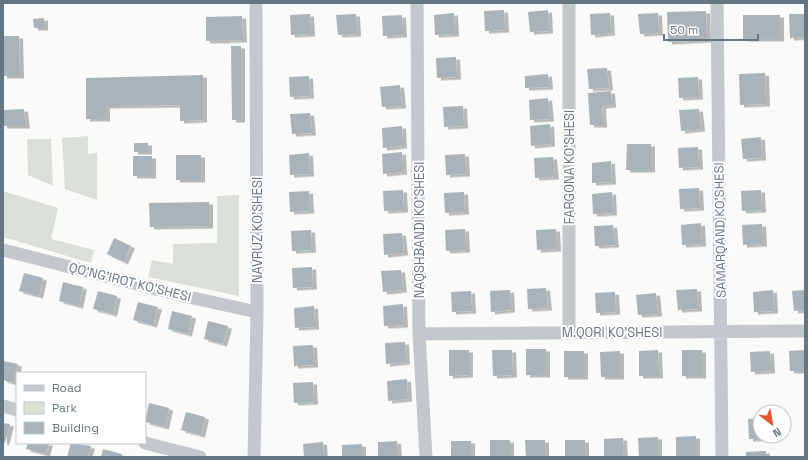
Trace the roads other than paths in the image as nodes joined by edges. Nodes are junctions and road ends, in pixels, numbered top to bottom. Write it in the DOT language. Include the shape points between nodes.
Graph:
graph roads {
  1 [pos="256,3"];
  2 [pos="417,3"];
  3 [pos="569,3"];
  4 [pos="717,3"];
  5 [pos="3,250"];
  6 [pos="257,312"];
  7 [pos="569,331"];
  8 [pos="805,331"];
  9 [pos="721,332"];
  10 [pos="419,334"];
  11 [pos="3,406"];
  12 [pos="16,410"];
  13 [pos="146,443"];
  14 [pos="200,457"];
  15 [pos="254,457"];
  16 [pos="426,457"];
  17 [pos="722,457"];
  1 -- 6 [label="street, NAVRUZ KO'SHESI"];
  2 -- 10 [label="street, NAQSHBANDI KO'SHESI"];
  3 -- 7 [label="street, FARGONA KO'SHESI"];
  4 -- 9 [label="street, SAMARQAND KO'SHESI"];
  5 -- 6 [label="street, QO'NG'IROT KO'SHESI"];
  6 -- 15 [label="street, NAVRUZ KO'SHESI"];
  7 -- 9 [label="street, M.QORI KO'SHESI"];
  7 -- 10 [label="street, M.QORI KO'SHESI"];
  8 -- 9 [label="street, M.QORI KO'SHESI"];
  9 -- 17 [label="street, SAMARQAND KO'SHESI"];
  10 -- 16 [label="street, NAQSHBANDI KO'SHESI"];
  11 -- 12 [label="street"];
  13 -- 14 [label="street"];
}
